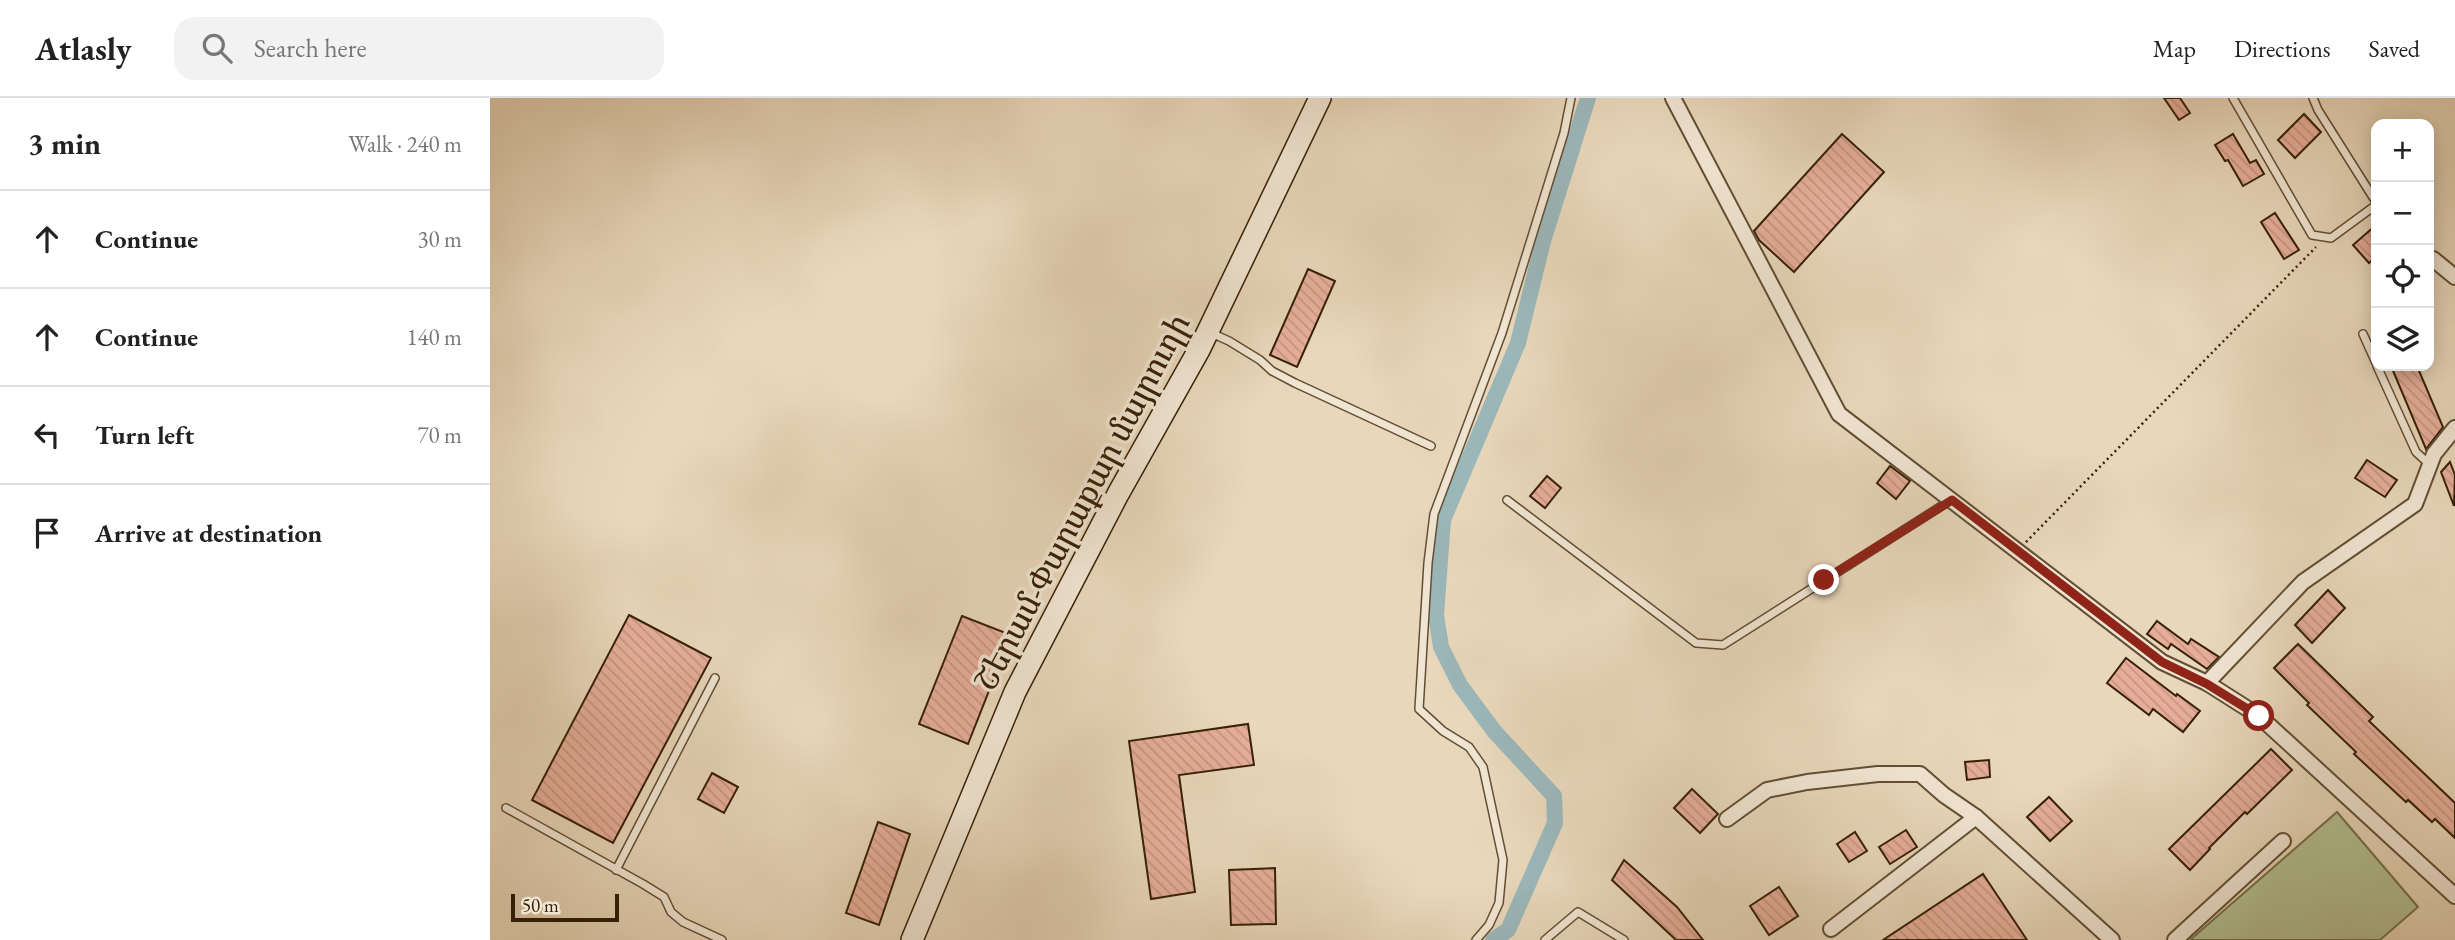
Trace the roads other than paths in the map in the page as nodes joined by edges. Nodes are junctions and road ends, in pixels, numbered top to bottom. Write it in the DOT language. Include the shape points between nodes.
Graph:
graph roads {
  1 [pos="1320,98"];
  2 [pos="1571,98"];
  3 [pos="1673,98"];
  4 [pos="2233,98"];
  5 [pos="2313,98"];
  6 [pos="2371,196"];
  7 [pos="2371,208"];
  8 [pos="2434,260"];
  9 [pos="2455,277"];
  10 [pos="1208,332"];
  11 [pos="2363,334"];
  12 [pos="2371,352"];
  13 [pos="2380,371"];
  14 [pos="2455,428"];
  15 [pos="1431,446"];
  16 [pos="2430,465"];
  17 [pos="1507,500"];
  18 [pos="1952,500"];
  19 [pos="715,678"];
  20 [pos="2207,684"];
  21 [pos="506,808"];
  22 [pos="1976,817"];
  23 [pos="1727,820"];
  24 [pos="2283,841"];
  25 [pos="615,870"];
  26 [pos="2455,896"];
  27 [pos="1831,929"];
  28 [pos="722,940"];
  29 [pos="912,940"];
  30 [pos="1476,940"];
  31 [pos="1545,940"];
  32 [pos="1624,940"];
  33 [pos="2112,940"];
  34 [pos="2175,940"];
  1 -- 10 [label="street, Շերամ-Փարաքար մայրուղի"];
  2 -- 30 [label="lane" via="1502,333 1434,514 1428,563 1419,709 1469,747 1483,767 1503,860 1499,903"];
  3 -- 18 [label="street" via="1839,414"];
  4 -- 7 [label="lane" via="2312,235 2331,238"];
  5 -- 6 [label="lane"];
  8 -- 9 [label="street"];
  10 -- 15 [label="lane" via="1295,383"];
  10 -- 29 [label="street, Շերամ-Փարաքար մայրուղի" via="1015,692"];
  11 -- 12 [label="lane"];
  13 -- 16 [label="lane" via="2416,452"];
  14 -- 16 [label="street"];
  16 -- 20 [label="street" via="2414,504 2303,582"];
  17 -- 18 [label="lane" via="1696,643 1723,645"];
  18 -- 20 [label="street" via="2162,662"];
  19 -- 25 [label="lane"];
  20 -- 26 [label="street" via="2259,716"];
  21 -- 25 [label="lane"];
  22 -- 23 [label="street" via="1920,774 1878,774 1767,790"];
  22 -- 27 [label="street"];
  22 -- 33 [label="street"];
  24 -- 34 [label="street"];
  25 -- 28 [label="lane" via="664,897 671,912 683,922"];
  31 -- 32 [label="lane" via="1578,912"];
}
